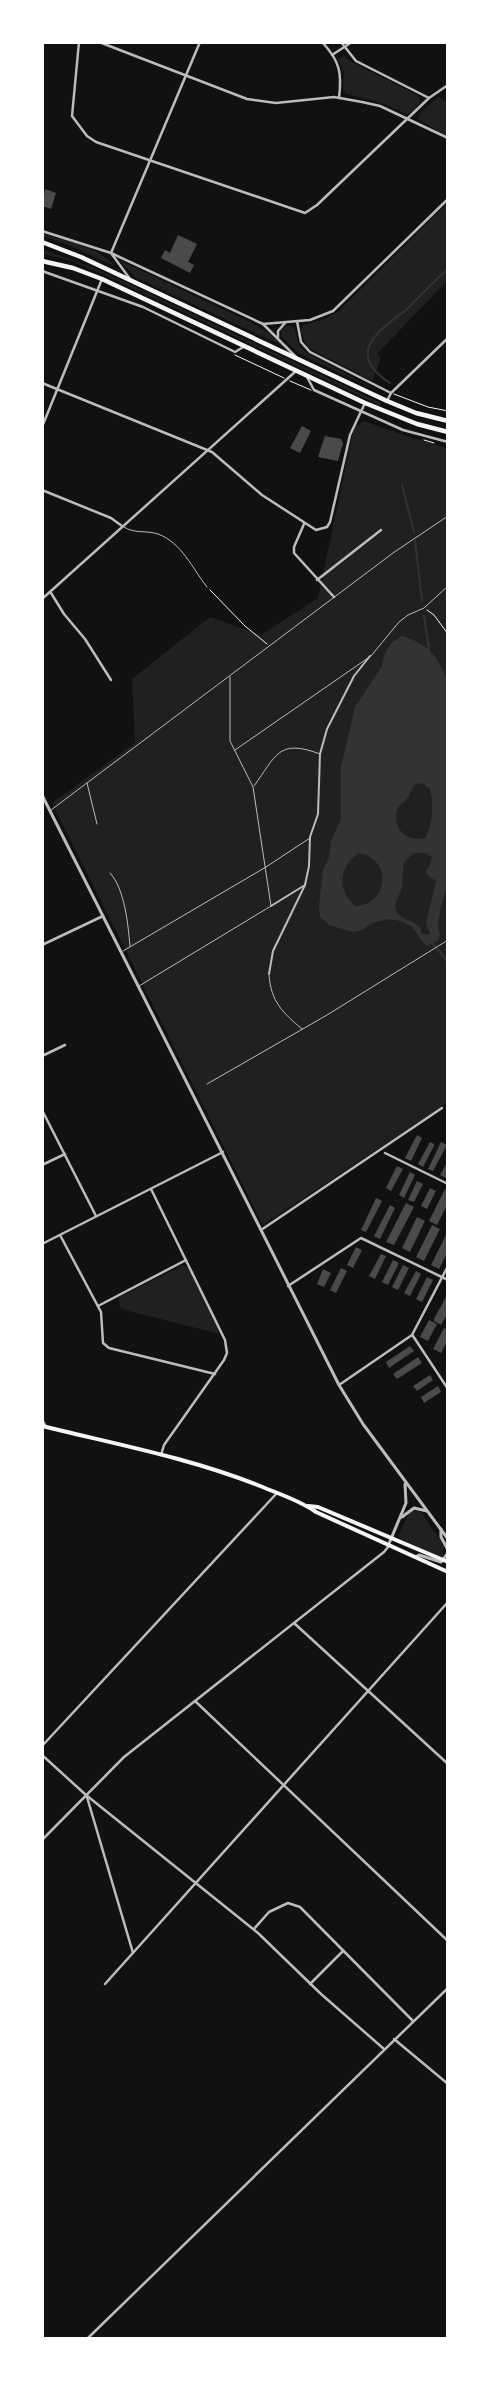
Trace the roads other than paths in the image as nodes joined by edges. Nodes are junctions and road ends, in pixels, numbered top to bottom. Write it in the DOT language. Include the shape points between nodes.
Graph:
graph roads {
  1 [pos="79,42"];
  2 [pos="99,42"];
  3 [pos="200,42"];
  4 [pos="322,42"];
  5 [pos="340,42"];
  6 [pos="352,42"];
  7 [pos="344,48"];
  8 [pos="332,55"];
  9 [pos="185,76"];
  10 [pos="448,85"];
  11 [pos="340,98"];
  12 [pos="429,98"];
  13 [pos="409,120"];
  14 [pos="448,138"];
  15 [pos="148,161"];
  16 [pos="448,199"];
  17 [pos="42,231"];
  18 [pos="42,242"];
  19 [pos="111,253"];
  20 [pos="42,261"];
  21 [pos="42,271"];
  22 [pos="102,279"];
  23 [pos="133,282"];
  24 [pos="97,290"];
  25 [pos="297,321"];
  26 [pos="289,322"];
  27 [pos="263,324"];
  28 [pos="278,336"];
  29 [pos="448,338"];
  30 [pos="245,346"];
  31 [pos="299,361"];
  32 [pos="296,371"];
  33 [pos="307,376"];
  34 [pos="42,383"];
  35 [pos="58,389"];
  36 [pos="391,393"];
  37 [pos="387,401"];
  38 [pos="366,403"];
  39 [pos="361,411"];
  40 [pos="448,421"];
  41 [pos="42,427"];
  42 [pos="448,432"];
  43 [pos="448,442"];
  44 [pos="207,450"];
  45 [pos="42,490"];
  46 [pos="448,516"];
  47 [pos="304,524"];
  48 [pos="122,526"];
  49 [pos="381,530"];
  50 [pos="317,580"];
  51 [pos="448,586"];
  52 [pos="207,587"];
  53 [pos="51,592"];
  54 [pos="334,597"];
  55 [pos="42,599"];
  56 [pos="370,656"];
  57 [pos="230,676"];
  58 [pos="111,680"];
  59 [pos="235,750"];
  60 [pos="320,754"];
  61 [pos="87,783"];
  62 [pos="253,787"];
  63 [pos="42,795"];
  64 [pos="50,810"];
  65 [pos="97,824"];
  66 [pos="310,838"];
  67 [pos="266,867"];
  68 [pos="110,874"];
  69 [pos="305,885"];
  70 [pos="272,906"];
  71 [pos="102,916"];
  72 [pos="448,940"];
  73 [pos="42,945"];
  74 [pos="130,947"];
  75 [pos="120,952"];
  76 [pos="269,974"];
  77 [pos="138,987"];
  78 [pos="303,1030"];
  79 [pos="65,1045"];
  80 [pos="42,1056"];
  81 [pos="207,1084"];
  82 [pos="442,1108"];
  83 [pos="42,1110"];
  84 [pos="222,1152"];
  85 [pos="384,1152"];
  86 [pos="64,1154"];
  87 [pos="42,1165"];
  88 [pos="448,1184"];
  89 [pos="151,1189"];
  90 [pos="96,1216"];
  91 [pos="262,1230"];
  92 [pos="60,1235"];
  93 [pos="42,1244"];
  94 [pos="186,1260"];
  95 [pos="448,1266"];
  96 [pos="442,1277"];
  97 [pos="448,1280"];
  98 [pos="288,1286"];
  99 [pos="98,1306"];
  100 [pos="412,1335"];
  101 [pos="215,1374"];
  102 [pos="339,1385"];
  103 [pos="448,1389"];
  104 [pos="42,1418"];
  105 [pos="44,1426"];
  106 [pos="161,1455"];
  107 [pos="404,1480"];
  108 [pos="277,1493"];
  109 [pos="306,1505"];
  110 [pos="427,1512"];
  111 [pos="401,1517"];
  112 [pos="441,1529"];
  113 [pos="392,1538"];
  114 [pos="448,1539"];
  115 [pos="388,1546"];
  116 [pos="448,1551"];
  117 [pos="414,1557"];
  118 [pos="446,1562"];
  119 [pos="448,1572"];
  120 [pos="448,1602"];
  121 [pos="294,1623"];
  122 [pos="367,1692"];
  123 [pos="195,1701"];
  124 [pos="42,1746"];
  125 [pos="42,1755"];
  126 [pos="448,1764"];
  127 [pos="283,1785"];
  128 [pos="86,1795"];
  129 [pos="42,1840"];
  130 [pos="197,1883"];
  131 [pos="254,1929"];
  132 [pos="448,1941"];
  133 [pos="344,1951"];
  134 [pos="133,1953"];
  135 [pos="105,1984"];
  136 [pos="310,1984"];
  137 [pos="448,1988"];
  138 [pos="413,2021"];
  139 [pos="394,2039"];
  140 [pos="384,2049"];
  141 [pos="448,2084"];
  142 [pos="88,2338"];
  1 -- 15 [label="street" via="72,106 75,120 96,142"];
  2 -- 9 [label="street"];
  3 -- 9 [label="street"];
  4 -- 8 [label="street"];
  5 -- 7 [label="street"];
  6 -- 7 [label="street"];
  7 -- 8 [label="street"];
  7 -- 12 [label="street" via="356,61"];
  8 -- 11 [label="street" via="341,73"];
  9 -- 11 [label="street" via="258,102 276,104"];
  9 -- 15 [label="street"];
  10 -- 12 [label="street"];
  11 -- 13 [label="street" via="380,106"];
  12 -- 13 [label="street"];
  13 -- 14 [label="street"];
  13 -- 15 [label="street" via="305,213"];
  15 -- 19 [label="street"];
  16 -- 25 [label="street" via="341,305 318,318"];
  17 -- 19 [label="street"];
  18 -- 23 [label="main road"];
  19 -- 23 [label="street"];
  19 -- 27 [label="street"];
  20 -- 22 [label="main road"];
  21 -- 24 [label="street"];
  22 -- 24 [label="street"];
  22 -- 30 [label="main road"];
  23 -- 31 [label="main road"];
  24 -- 30 [label="street" via="143,307 236,352"];
  24 -- 35 [label="street"];
  25 -- 26 [label="street"];
  25 -- 36 [label="street" via="300,342 310,352"];
  26 -- 27 [label="street"];
  26 -- 28 [label="street" via="281,326"];
  27 -- 28 [label="street"];
  28 -- 31 [label="street"];
  29 -- 36 [label="street"];
  30 -- 32 [label="main road"];
  31 -- 37 [label="main road"];
  32 -- 33 [label="main road"];
  32 -- 44 [label="street"];
  33 -- 38 [label="main road"];
  33 -- 39 [label="street" via="314,390"];
  34 -- 35 [label="street"];
  35 -- 41 [label="street"];
  35 -- 44 [label="street"];
  36 -- 37 [label="street"];
  37 -- 40 [label="main road"];
  38 -- 39 [label="street"];
  38 -- 42 [label="main road" via="410,422"];
  39 -- 43 [label="street" via="403,430"];
  39 -- 47 [label="street" via="350,435 330,522 319,530"];
  44 -- 47 [label="street"];
  44 -- 48 [label="street"];
  45 -- 48 [label="street" via="111,518"];
  46 -- 54 [label="lane"];
  47 -- 50 [label="street" via="294,547 296,556"];
  48 -- 52 [label="lane" via="130,531 158,534 178,546"];
  48 -- 53 [label="street"];
  49 -- 50 [label="street"];
  50 -- 54 [label="street"];
  51 -- 56 [label="lane" via="424,608 399,622"];
  53 -- 55 [label="street"];
  53 -- 58 [label="street"];
  54 -- 57 [label="lane"];
  56 -- 59 [label="lane"];
  56 -- 60 [label="street" via="341,700 327,729"];
  57 -- 59 [label="lane" via="230,741"];
  57 -- 61 [label="lane"];
  59 -- 62 [label="lane"];
  60 -- 62 [label="lane" via="288,747 277,755"];
  60 -- 66 [label="street" via="318,814"];
  61 -- 64 [label="lane"];
  61 -- 65 [label="lane"];
  62 -- 67 [label="lane"];
  63 -- 64 [label="street"];
  64 -- 71 [label="street"];
  66 -- 67 [label="lane"];
  66 -- 69 [label="street"];
  67 -- 70 [label="lane"];
  67 -- 74 [label="lane"];
  68 -- 74 [label="lane" via="118,882"];
  69 -- 70 [label="street"];
  69 -- 76 [label="street" via="273,951"];
  70 -- 77 [label="lane"];
  71 -- 73 [label="street"];
  71 -- 75 [label="street"];
  72 -- 78 [label="lane"];
  74 -- 75 [label="lane"];
  75 -- 77 [label="street"];
  76 -- 78 [label="lane" via="270,987 280,1010"];
  77 -- 84 [label="street"];
  78 -- 81 [label="lane"];
  79 -- 80 [label="street"];
  82 -- 91 [label="street"];
  83 -- 86 [label="street"];
  84 -- 89 [label="street"];
  84 -- 91 [label="street"];
  85 -- 88 [label="street"];
  86 -- 87 [label="street"];
  86 -- 90 [label="street"];
  89 -- 90 [label="street"];
  89 -- 94 [label="street"];
  90 -- 92 [label="street"];
  91 -- 98 [label="street"];
  92 -- 93 [label="street"];
  92 -- 99 [label="street"];
  94 -- 99 [label="street"];
  94 -- 101 [label="street" via="225,1340 227,1353"];
  95 -- 96 [label="street"];
  96 -- 97 [label="street"];
  96 -- 98 [label="street" via="359,1239"];
  96 -- 100 [label="street"];
  98 -- 102 [label="street"];
  99 -- 101 [label="street" via="102,1340 107,1346"];
  100 -- 102 [label="street"];
  100 -- 103 [label="street"];
  101 -- 106 [label="street" via="164,1445"];
  102 -- 107 [label="street"];
  104 -- 105 [label="street"];
  105 -- 106 [label="main road"];
  106 -- 108 [label="main road"];
  107 -- 110 [label="street"];
  107 -- 111 [label="street" via="407,1498"];
  108 -- 109 [label="main road"];
  108 -- 124 [label="street"];
  109 -- 113 [label="main road"];
  109 -- 115 [label="main road"];
  110 -- 111 [label="street" via="414,1508"];
  110 -- 112 [label="street"];
  111 -- 113 [label="street"];
  112 -- 114 [label="street"];
  112 -- 116 [label="street"];
  113 -- 115 [label="street"];
  113 -- 118 [label="main road"];
  115 -- 117 [label="main road"];
  115 -- 121 [label="street"];
  116 -- 118 [label="street"];
  117 -- 118 [label="street" via="419,1555 439,1563"];
  117 -- 119 [label="main road"];
  120 -- 122 [label="street"];
  121 -- 122 [label="street"];
  121 -- 123 [label="street"];
  122 -- 126 [label="street"];
  122 -- 127 [label="street"];
  123 -- 127 [label="street"];
  123 -- 128 [label="street" via="124,1757"];
  125 -- 128 [label="street"];
  127 -- 130 [label="street"];
  127 -- 132 [label="street"];
  128 -- 129 [label="street"];
  128 -- 130 [label="street"];
  128 -- 134 [label="street"];
  130 -- 131 [label="street"];
  130 -- 134 [label="street"];
  131 -- 133 [label="street" via="269,1912 288,1903 300,1908"];
  131 -- 136 [label="street"];
  133 -- 136 [label="street"];
  133 -- 138 [label="street"];
  134 -- 135 [label="street"];
  136 -- 140 [label="street"];
  137 -- 138 [label="street"];
  138 -- 139 [label="street"];
  139 -- 140 [label="street"];
  139 -- 141 [label="street"];
  140 -- 142 [label="street"];
}
